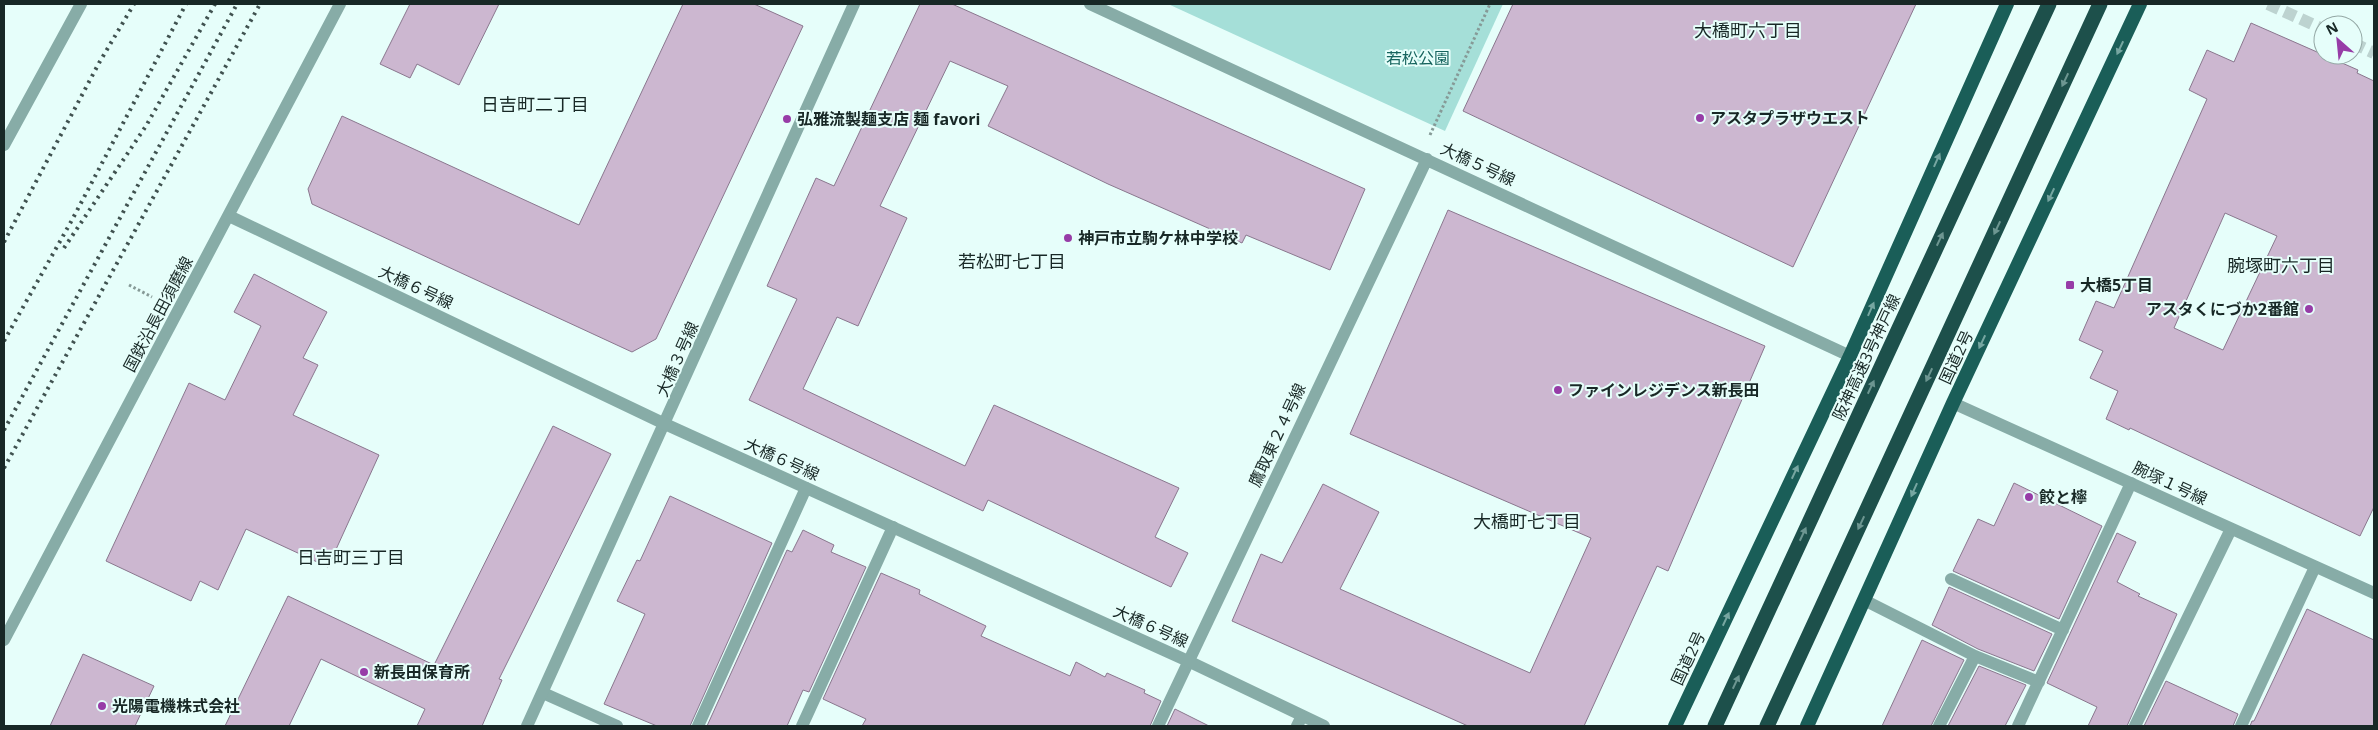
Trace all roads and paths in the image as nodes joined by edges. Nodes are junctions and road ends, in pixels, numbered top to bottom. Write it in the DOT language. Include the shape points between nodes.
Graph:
graph roads {
  1 [pos="81,4"];
  2 [pos="340,4"];
  3 [pos="854,4"];
  4 [pos="1090,4"];
  5 [pos="1490,4"];
  6 [pos="2007,4"];
  7 [pos="2049,4"];
  8 [pos="2100,4"];
  9 [pos="2140,4"];
  10 [pos="1430,136"];
  11 [pos="4,145"];
  12 [pos="1427,159"];
  13 [pos="229,216"];
  14 [pos="129,285"];
  15 [pos="152,297"];
  16 [pos="1850,356"];
  17 [pos="1953,403"];
  18 [pos="665,424"];
  19 [pos="2131,483"];
  20 [pos="806,488"];
  21 [pos="893,527"];
  22 [pos="2231,529"];
  23 [pos="2315,566"];
  24 [pos="1951,579"];
  25 [pos="2374,593"];
  26 [pos="1864,600"];
  27 [pos="2063,630"];
  28 [pos="4,640"];
  29 [pos="1975,656"];
  30 [pos="1188,661"];
  31 [pos="2039,682"];
  32 [pos="543,692"];
  33 [pos="1299,721"];
  34 [pos="527,726"];
  35 [pos="617,726"];
  36 [pos="698,726"];
  37 [pos="802,726"];
  38 [pos="1158,726"];
  39 [pos="1324,726"];
  40 [pos="1675,726"];
  41 [pos="1716,726"];
  42 [pos="1767,726"];
  43 [pos="1807,726"];
  44 [pos="1939,726"];
  45 [pos="2018,726"];
  46 [pos="2135,726"];
  47 [pos="2241,726"];
  1 -- 11 [label="street"];
  2 -- 13 [label="street, 国鉄沿長田須磨線"];
  3 -- 18 [label="street, 大橋３号線"];
  4 -- 12 [label="street, 大橋５号線"];
  5 -- 10 [label="path"];
  16 -- 6 [label="highway, 国道2号, one-way"];
  41 -- 7 [label="highway, 阪神高速3号神戸線, one-way"];
  8 -- 42 [label="highway, one-way"];
  9 -- 17 [label="highway, 国道2号, one-way"];
  12 -- 16 [label="street, 大橋５号線"];
  12 -- 30 [label="street, 鷹取東２４号線"];
  13 -- 18 [label="street, 大橋６号線"];
  13 -- 28 [label="street, 国鉄沿長田須磨線"];
  14 -- 15 [label="path"];
  40 -- 16 [label="highway, 国道2号, one-way"];
  17 -- 19 [label="street, 腕塚１号線"];
  17 -- 26 [label="highway, 国道2号, one-way"];
  18 -- 20 [label="street, 大橋６号線"];
  18 -- 32 [label="street, 大橋３号線"];
  19 -- 22 [label="street, 腕塚１号線"];
  19 -- 27 [label="street"];
  20 -- 21 [label="street, 大橋６号線"];
  20 -- 36 [label="street"];
  21 -- 30 [label="street, 大橋６号線"];
  21 -- 37 [label="street"];
  22 -- 23 [label="street, 腕塚１号線"];
  22 -- 46 [label="street"];
  23 -- 25 [label="street, 腕塚１号線"];
  23 -- 47 [label="street"];
  24 -- 27 [label="street"];
  26 -- 29 [label="street"];
  26 -- 43 [label="highway, 国道2号"];
  27 -- 31 [label="street"];
  29 -- 31 [label="street"];
  29 -- 44 [label="street"];
  30 -- 33 [label="street, 大橋６号線"];
  30 -- 38 [label="street, 鷹取東２４号線"];
  31 -- 45 [label="street"];
  32 -- 34 [label="street, 大橋３号線"];
  32 -- 35 [label="street"];
  33 -- 39 [label="street, 大橋６号線"];
}
